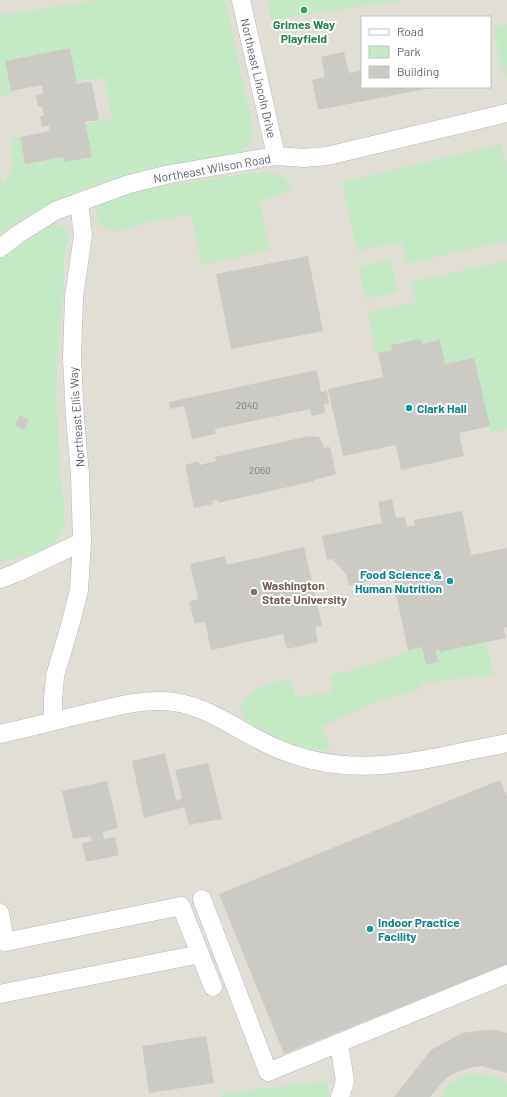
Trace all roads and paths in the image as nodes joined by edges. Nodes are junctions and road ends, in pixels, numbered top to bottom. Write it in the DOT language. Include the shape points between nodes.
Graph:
graph roads {
  1 [pos="241,0"];
  2 [pos="507,113"];
  3 [pos="276,156"];
  4 [pos="79,202"];
  5 [pos="0,248"];
  6 [pos="82,542"];
  7 [pos="0,579"];
  8 [pos="53,721"];
  9 [pos="0,734"];
  10 [pos="507,743"];
  11 [pos="202,899"];
  12 [pos="0,914"];
  13 [pos="200,954"];
  14 [pos="507,974"];
  15 [pos="213,987"];
  16 [pos="0,994"];
  17 [pos="339,1043"];
  18 [pos="340,1097"];
  1 -- 3 [label="street, Northeast Lincoln Drive"];
  2 -- 3 [label="street, Northeast Wilson Road" via="328,156"];
  3 -- 4 [label="street, Northeast Wilson Road" via="157,177"];
  4 -- 5 [label="street, Northeast Wilson Road" via="55,211"];
  4 -- 6 [label="street, Northeast Ellis Way" via="83,235 74,297 72,358"];
  6 -- 7 [label="street"];
  6 -- 8 [label="street, Northeast Ellis Way" via="79,590 55,676"];
  8 -- 9 [label="street"];
  8 -- 10 [label="street" via="133,703 178,703 214,715 258,740 300,757 322,763 358,766 383,766"];
  11 -- 17 [label="street" via="268,1072"];
  12 -- 13 [label="street" via="5,942 182,906"];
  13 -- 15 [label="street"];
  13 -- 16 [label="street"];
  14 -- 17 [label="street"];
  17 -- 18 [label="street" via="345,1081"];
}
